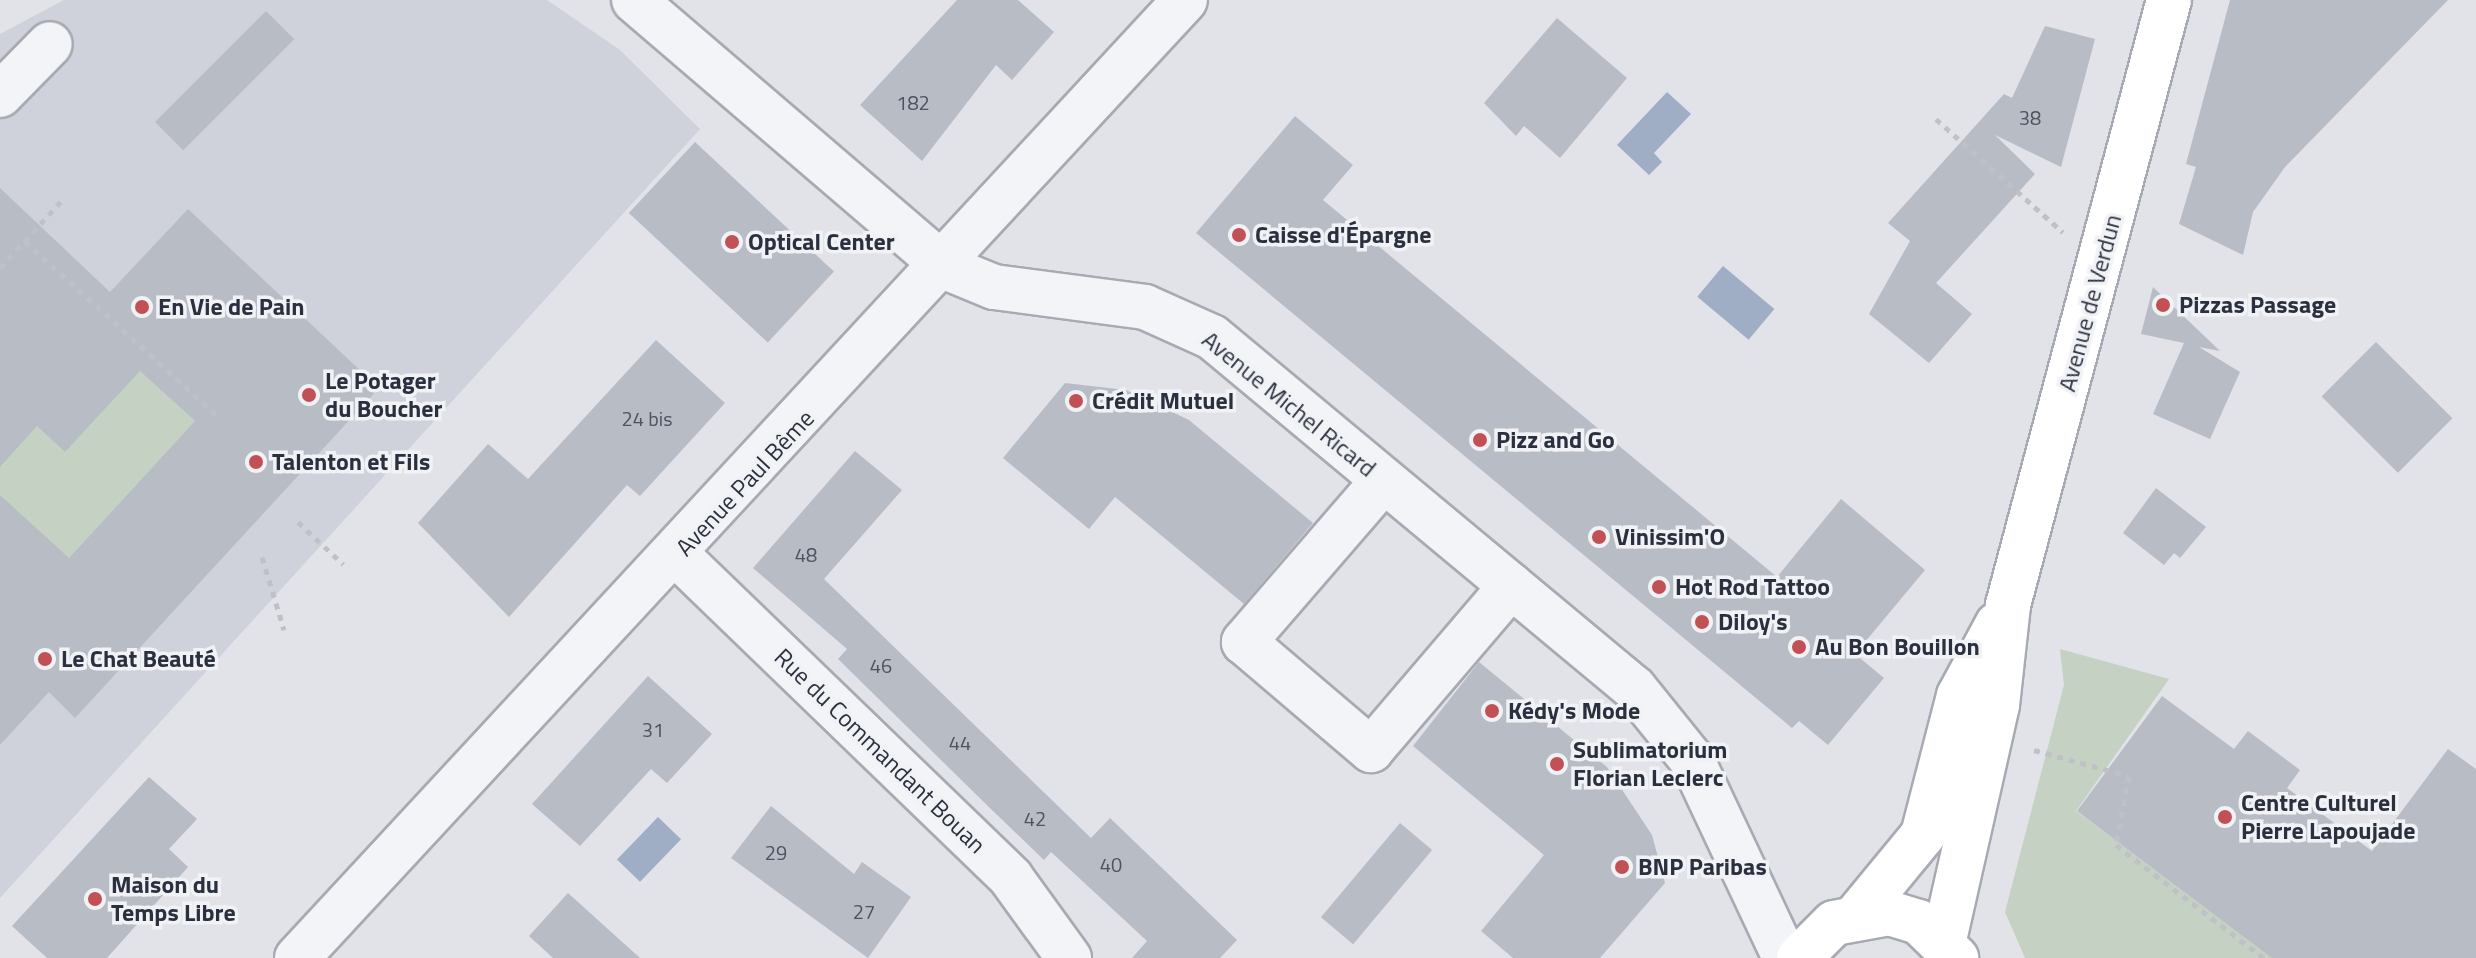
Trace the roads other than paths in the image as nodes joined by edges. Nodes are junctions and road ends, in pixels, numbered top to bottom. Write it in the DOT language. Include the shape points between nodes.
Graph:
graph roads {
  1 [pos="634,0"];
  2 [pos="1185,0"];
  3 [pos="2169,0"];
  4 [pos="50,44"];
  5 [pos="0,95"];
  6 [pos="945,267"];
  7 [pos="1383,481"];
  8 [pos="678,556"];
  9 [pos="1511,586"];
  10 [pos="2008,605"];
  11 [pos="1763,899"];
  12 [pos="1846,919"];
  13 [pos="1950,949"];
  14 [pos="297,958"];
  15 [pos="1069,958"];
  16 [pos="1785,958"];
  17 [pos="1799,958"];
  1 -- 6 [label="street, Avenue Michel Ricard"];
  2 -- 6 [label="street, Avenue Paul Bême"];
  3 -- 10 [label="main road, Avenue de Verdun"];
  4 -- 5 [label="street"];
  6 -- 7 [label="street, Avenue Michel Ricard" via="994,287 1105,299 1178,319 1212,337"];
  6 -- 8 [label="street, Avenue Paul Bême"];
  7 -- 9 [label="street, Avenue Michel Ricard"];
  7 -- 9 [label="street" via="1244,642 1371,750"];
  8 -- 14 [label="street, Avenue Paul Bême"];
  8 -- 15 [label="street, Rue du Commandant Bouan" via="1011,878"];
  9 -- 11 [label="street, Avenue Michel Ricard" via="1666,721"];
  10 -- 12 [label="main road, Avenue de Verdun" via="1959,696 1923,835"];
  10 -- 13 [label="main road, Avenue de Verdun" via="1997,705"];
  11 -- 12 [label="street"];
  11 -- 16 [label="street, Avenue Michel Ricard"];
  12 -- 13 [label="main road" via="1919,922"];
  12 -- 17 [label="main road, Avenue de Verdun"];
}
